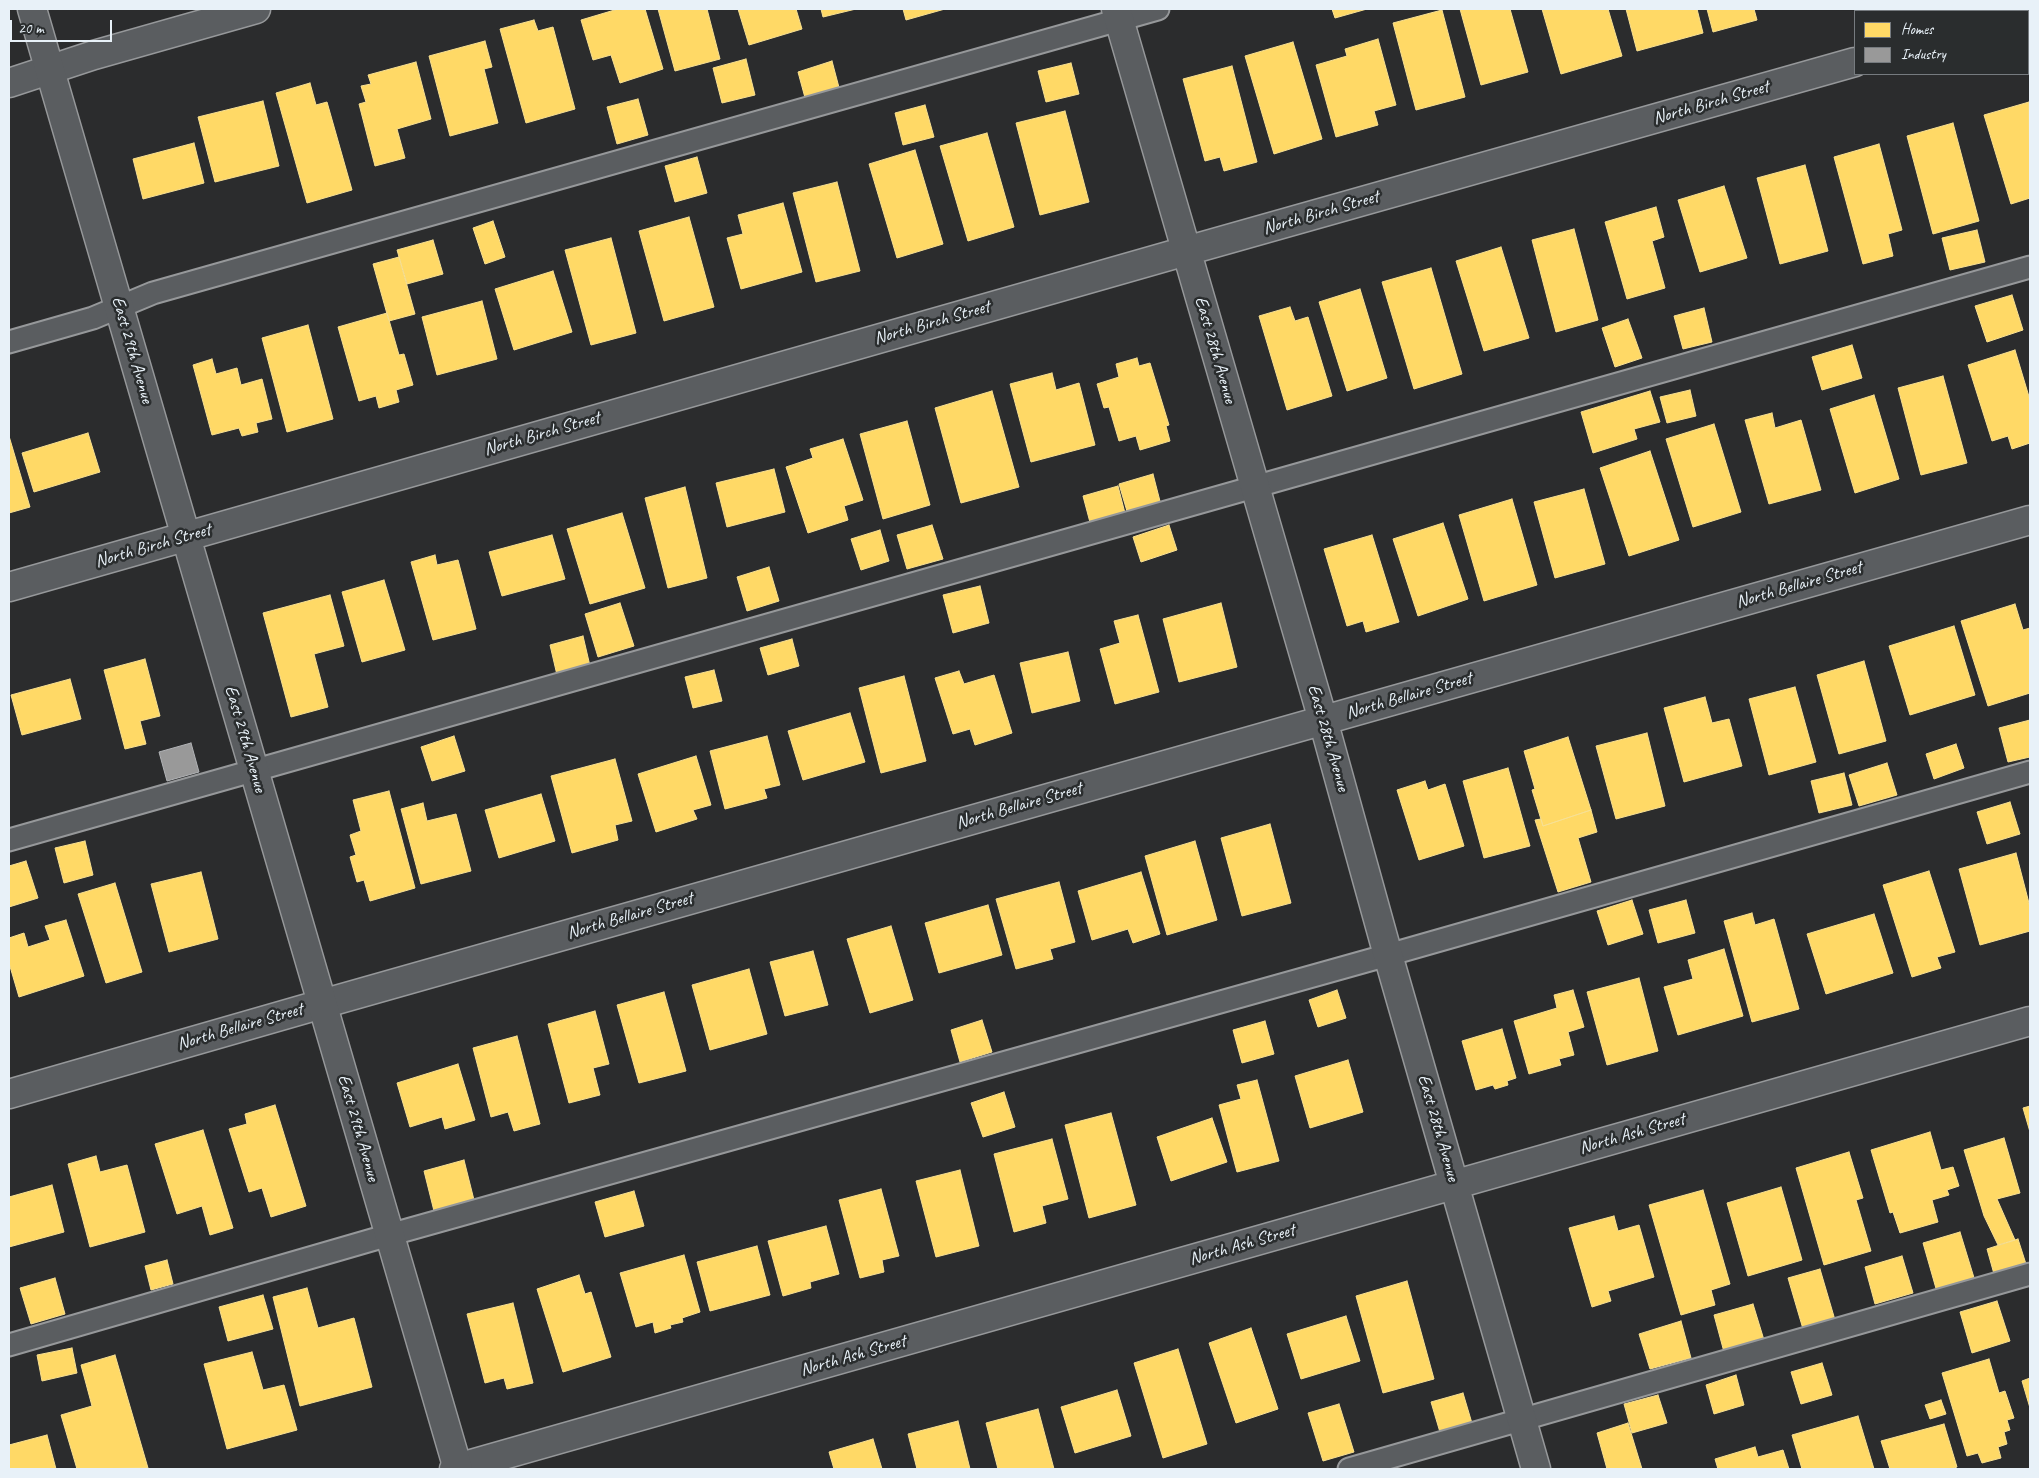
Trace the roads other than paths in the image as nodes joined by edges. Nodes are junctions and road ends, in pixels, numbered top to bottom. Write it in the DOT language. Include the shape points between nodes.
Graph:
graph roads {
  1 [pos="32,9"];
  2 [pos="256,9"];
  3 [pos="1158,9"];
  4 [pos="1117,14"];
  5 [pos="1854,62"];
  6 [pos="50,70"];
  7 [pos="9,83"];
  8 [pos="1186,251"];
  9 [pos="2030,267"];
  10 [pos="119,306"];
  11 [pos="9,342"];
  12 [pos="1255,488"];
  13 [pos="2030,520"];
  14 [pos="186,536"];
  15 [pos="9,587"];
  16 [pos="1323,720"];
  17 [pos="254,771"];
  18 [pos="2030,772"];
  19 [pos="9,840"];
  20 [pos="1388,955"];
  21 [pos="322,1004"];
  22 [pos="2030,1021"];
  23 [pos="9,1094"];
  24 [pos="1454,1184"];
  25 [pos="389,1235"];
  26 [pos="2030,1274"];
  27 [pos="9,1345"];
  28 [pos="1522,1420"];
  29 [pos="456,1469"];
  30 [pos="1349,1469"];
  31 [pos="1536,1469"];
  1 -- 6 [label="street, East 29th Avenue"];
  2 -- 6 [label="street"];
  3 -- 4 [label="lane"];
  4 -- 8 [label="street, East 28th Avenue"];
  4 -- 10 [label="lane" via="153,293"];
  5 -- 8 [label="street, North Birch Street"];
  6 -- 7 [label="street"];
  6 -- 10 [label="street, East 29th Avenue"];
  8 -- 12 [label="street, East 28th Avenue"];
  8 -- 14 [label="street, North Birch Street"];
  9 -- 12 [label="lane"];
  10 -- 11 [label="lane" via="94,318"];
  10 -- 14 [label="street, East 29th Avenue"];
  12 -- 16 [label="street, East 28th Avenue"];
  12 -- 17 [label="lane"];
  13 -- 16 [label="street, North Bellaire Street"];
  14 -- 15 [label="street, North Birch Street"];
  14 -- 17 [label="street, East 29th Avenue"];
  16 -- 20 [label="street, East 28th Avenue"];
  16 -- 21 [label="street, North Bellaire Street"];
  17 -- 19 [label="lane"];
  17 -- 21 [label="street, East 29th Avenue"];
  18 -- 20 [label="lane"];
  20 -- 24 [label="street, East 28th Avenue"];
  20 -- 25 [label="lane"];
  21 -- 23 [label="street, North Bellaire Street"];
  21 -- 25 [label="street, East 29th Avenue"];
  22 -- 24 [label="street, North Ash Street"];
  24 -- 28 [label="street, East 28th Avenue"];
  24 -- 29 [label="street, North Ash Street"];
  25 -- 27 [label="lane"];
  25 -- 29 [label="street, East 29th Avenue"];
  26 -- 28 [label="lane"];
  28 -- 30 [label="lane"];
  28 -- 31 [label="street, East 28th Avenue"];
}
